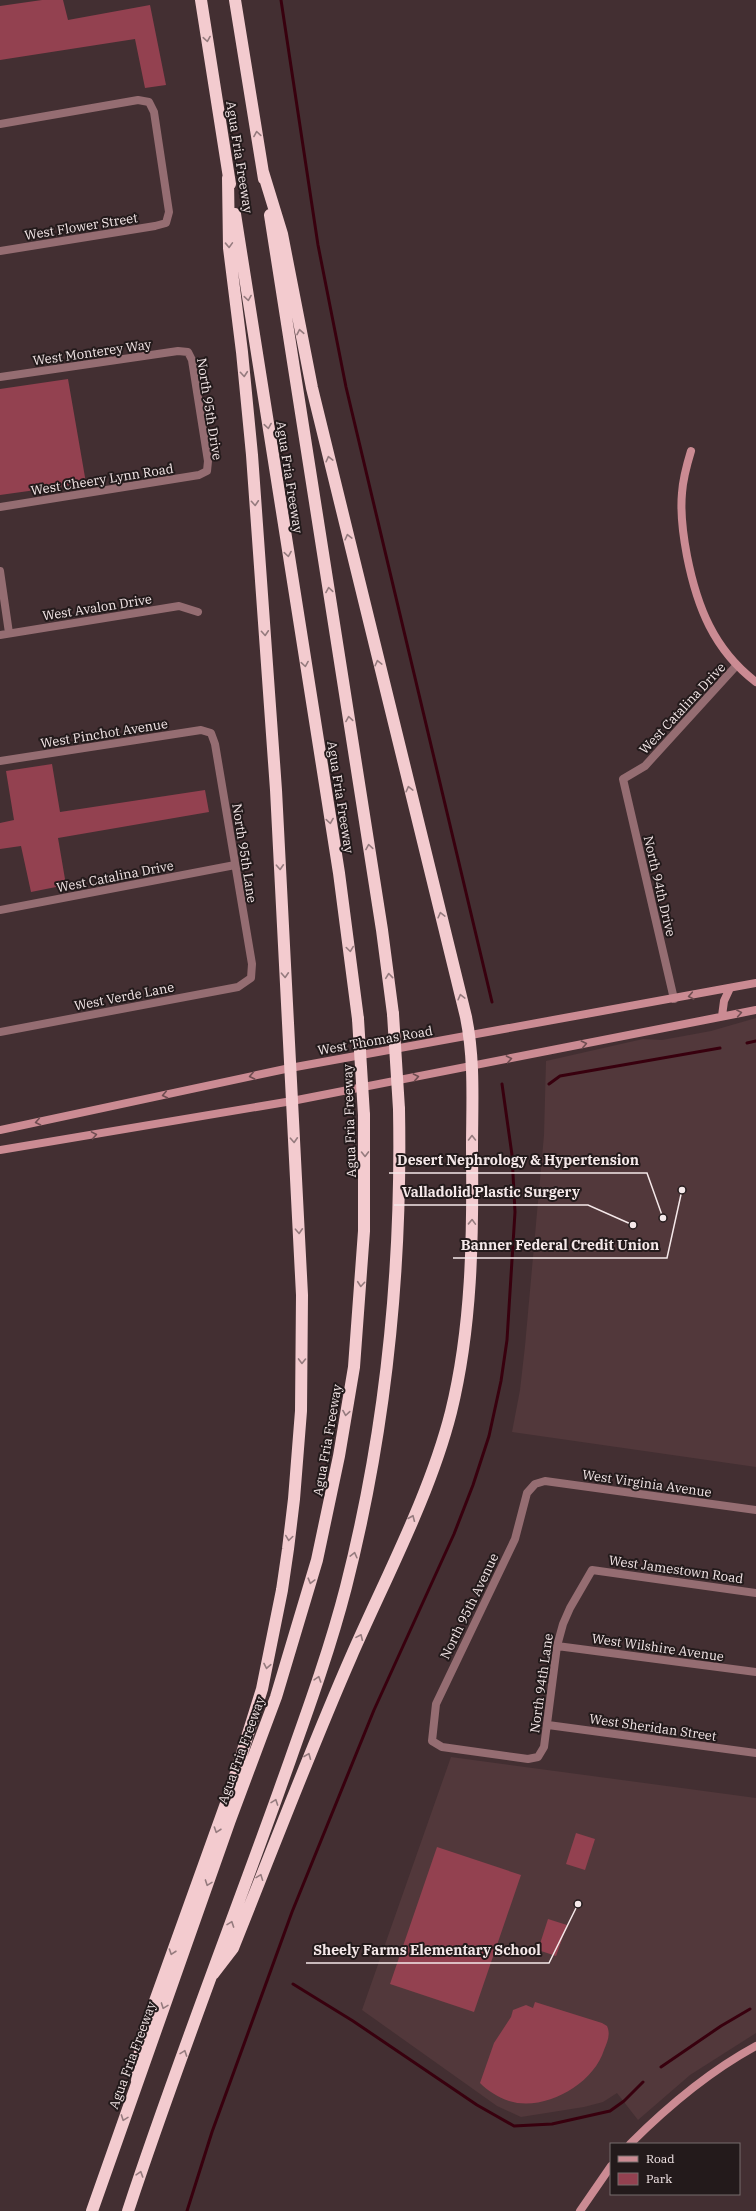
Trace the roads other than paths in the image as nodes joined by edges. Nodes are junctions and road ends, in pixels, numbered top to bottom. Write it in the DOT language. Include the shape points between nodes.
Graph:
graph roads {
  1 [pos="201,0"];
  2 [pos="235,0"];
  3 [pos="0,124"];
  4 [pos="263,172"];
  5 [pos="228,178"];
  6 [pos="0,251"];
  7 [pos="188,352"];
  8 [pos="0,377"];
  9 [pos="691,451"];
  10 [pos="206,471"];
  11 [pos="0,507"];
  12 [pos="0,572"];
  13 [pos="198,612"];
  14 [pos="10,633"];
  15 [pos="0,635"];
  16 [pos="736,666"];
  17 [pos="756,682"];
  18 [pos="211,733"];
  19 [pos="0,761"];
  20 [pos="624,778"];
  21 [pos="235,865"];
  22 [pos="0,910"];
  23 [pos="251,978"];
  24 [pos="756,983"];
  25 [pos="730,988"];
  26 [pos="674,999"];
  27 [pos="756,1010"];
  28 [pos="722,1016"];
  29 [pos="0,1032"];
  30 [pos="470,1036"];
  31 [pos="473,1066"];
  32 [pos="290,1068"];
  33 [pos="292,1101"];
  34 [pos="0,1130"];
  35 [pos="0,1150"];
  36 [pos="535,1484"];
  37 [pos="756,1510"];
  38 [pos="592,1570"];
  39 [pos="756,1593"];
  40 [pos="557,1646"];
  41 [pos="756,1672"];
  42 [pos="548,1725"];
  43 [pos="756,1753"];
  44 [pos="538,1757"];
  45 [pos="213,1974"];
  46 [pos="756,2046"];
  47 [pos="137,2081"];
  48 [pos="631,2143"];
  49 [pos="610,2167"];
  50 [pos="580,2209"];
  51 [pos="92,2211"];
  52 [pos="128,2211"];
  1 -- 5 [label="highway, Agua Fria Freeway, one-way"];
  4 -- 2 [label="highway, Agua Fria Freeway, one-way"];
  3 -- 6 [label="street, West Flower Street" via="138,100 149,102 154,112 169,212 166,223 155,226"];
  30 -- 4 [label="highway, one-way" via="312,388 282,234"];
  45 -- 4 [label="highway, Agua Fria Freeway, one-way, bridge" via="313,1695 340,1608 361,1526 380,1421 394,1308 400,1195 399,1108 393,1014 381,922"];
  5 -- 32 [label="highway, one-way" via="229,248 252,455 274,768"];
  5 -- 47 [label="highway, Agua Fria Freeway, one-way, bridge" via="339,873 358,1020 364,1115 364,1231 357,1336 343,1434 325,1527 305,1606 276,1697"];
  7 -- 8 [label="street, West Monterey Way" via="178,351"];
  7 -- 10 [label="street, North 95th Drive" via="192,360 207,453"];
  9 -- 16 [label="main road" via="683,482 681,508 690,568 704,619"];
  10 -- 11 [label="street, West Cheery Lynn Road" via="198,475"];
  12 -- 14 [label="street"];
  13 -- 14 [label="street, West Avalon Drive" via="179,606"];
  14 -- 15 [label="street, West Avalon Drive"];
  16 -- 17 [label="main road"];
  16 -- 20 [label="street, West Catalina Drive" via="645,766"];
  18 -- 19 [label="street, West Pinchot Avenue" via="201,730"];
  18 -- 21 [label="street, North 95th Lane"];
  20 -- 26 [label="street, North 94th Drive"];
  21 -- 22 [label="street, West Catalina Drive"];
  21 -- 23 [label="street, North 95th Lane" via="252,964"];
  23 -- 29 [label="street, West Verde Lane" via="238,987"];
  24 -- 25 [label="main road, West Thomas Road"];
  25 -- 26 [label="main road, West Thomas Road, one-way"];
  25 -- 28 [label="main road" via="724,1001"];
  26 -- 30 [label="main road, West Thomas Road"];
  28 -- 27 [label="main road, one-way"];
  31 -- 28 [label="main road, one-way"];
  30 -- 31 [label="highway"];
  30 -- 32 [label="main road, West Thomas Road"];
  33 -- 31 [label="main road, one-way"];
  45 -- 31 [label="highway, one-way" via="233,1948 312,1748 428,1480 451,1412 463,1349 470,1262"];
  32 -- 33 [label="highway"];
  32 -- 34 [label="main road, West Thomas Road, one-way"];
  35 -- 33 [label="main road, one-way"];
  33 -- 47 [label="highway, one-way" via="303,1356 296,1484 282,1590 251,1729 141,2040"];
  36 -- 37 [label="street, West Virginia Avenue" via="545,1481"];
  36 -- 44 [label="street, North 95th Avenue" via="527,1493 515,1539 436,1704 432,1741 442,1747 528,1759"];
  38 -- 39 [label="street, West Jamestown Road"];
  38 -- 40 [label="street, North 94th Lane" via="568,1614"];
  40 -- 41 [label="street, West Wilshire Avenue"];
  40 -- 42 [label="street, North 94th Lane"];
  42 -- 43 [label="street, West Sheridan Street"];
  42 -- 44 [label="street, North 94th Lane" via="544,1747"];
  52 -- 45 [label="highway, Agua Fria Freeway, one-way"];
  46 -- 48 [label="main road" via="709,2074 663,2112"];
  47 -- 51 [label="highway, Agua Fria Freeway, one-way"];
  49 -- 50 [label="main road"];
}
